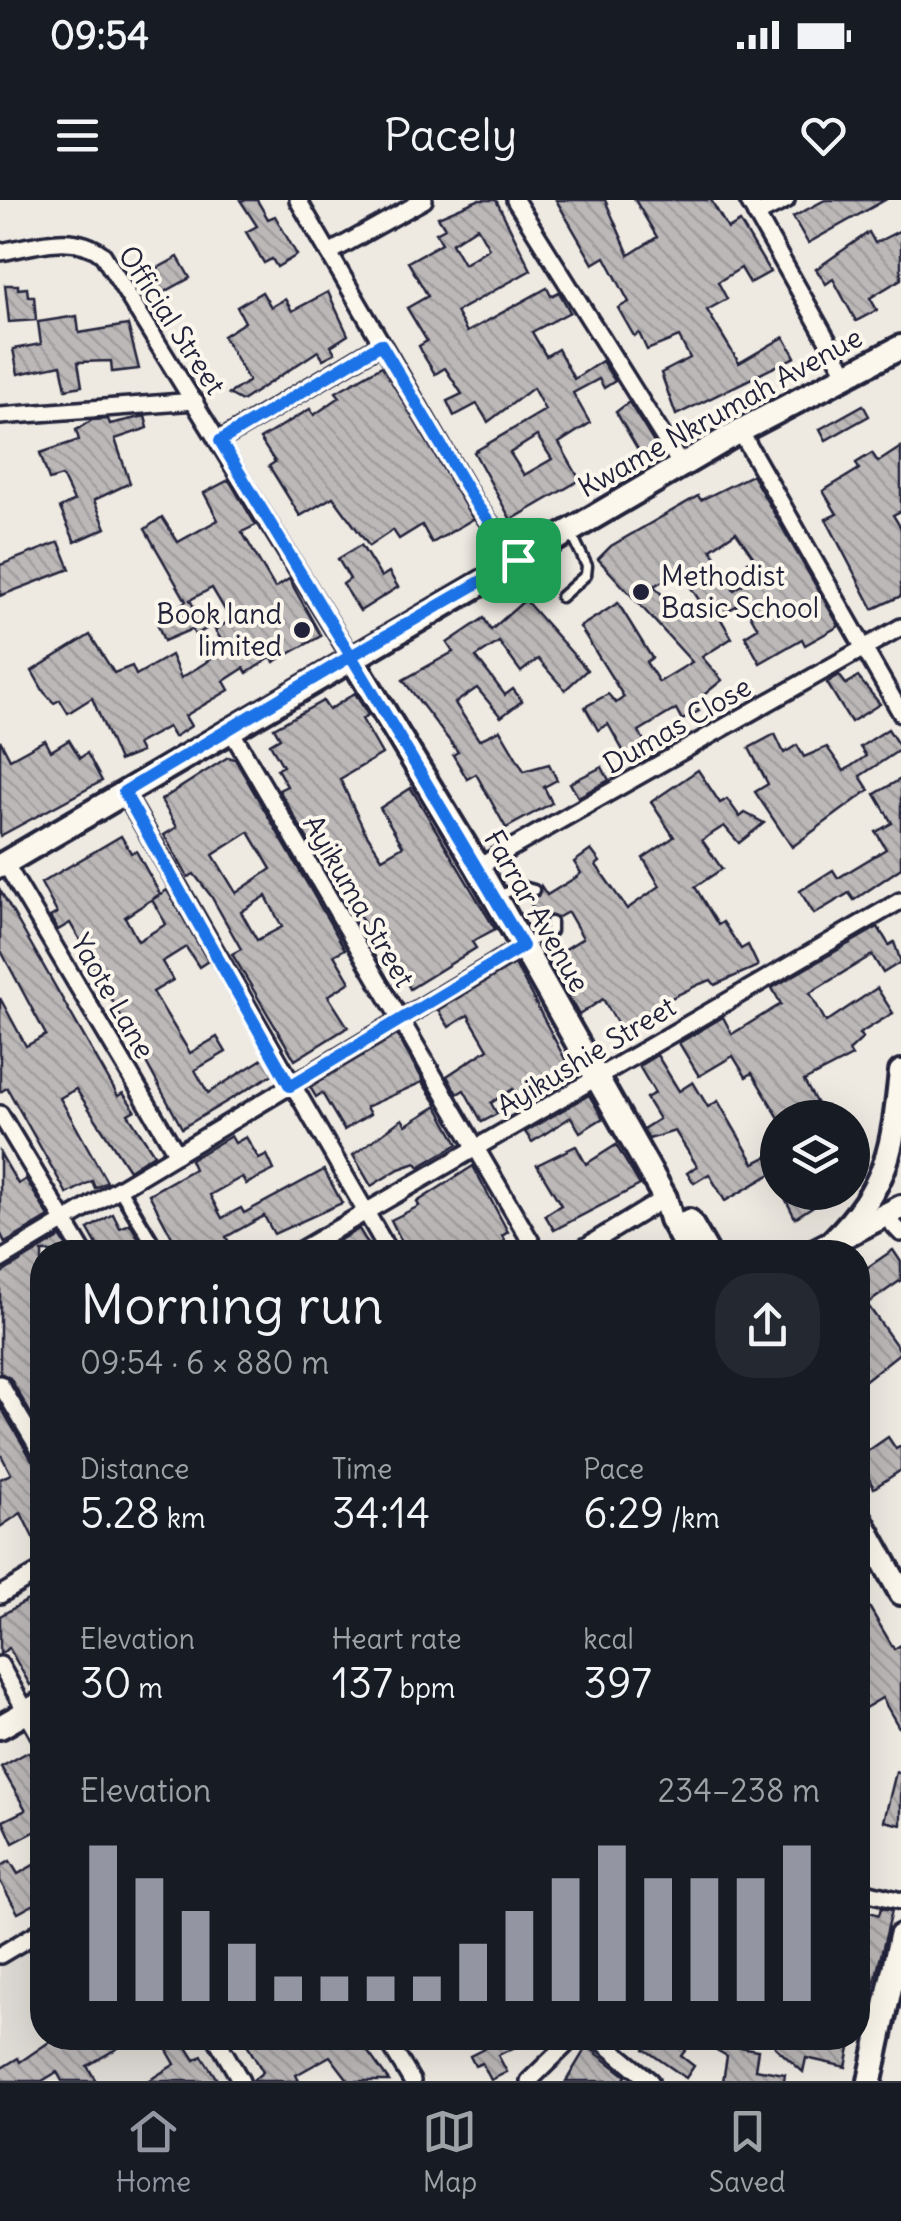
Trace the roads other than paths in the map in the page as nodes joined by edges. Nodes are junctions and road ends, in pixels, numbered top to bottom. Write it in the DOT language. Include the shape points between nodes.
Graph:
graph roads {
  1 [pos="298,200"];
  2 [pos="424,200"];
  3 [pos="515,200"];
  4 [pos="748,200"];
  5 [pos="786,200"];
  6 [pos="756,216"];
  7 [pos="0,252"];
  8 [pos="329,254"];
  9 [pos="381,344"];
  10 [pos="901,347"];
  11 [pos="846,373"];
  12 [pos="194,400"];
  13 [pos="0,416"];
  14 [pos="740,431"];
  15 [pos="220,441"];
  16 [pos="681,465"];
  17 [pos="570,531"];
  18 [pos="518,560"];
  19 [pos="561,597"];
  20 [pos="901,628"];
  21 [pos="865,647"];
  22 [pos="351,656"];
  23 [pos="901,713"];
  24 [pos="230,729"];
  25 [pos="124,792"];
  26 [pos="3,865"];
  27 [pos="478,867"];
  28 [pos="534,890"];
  29 [pos="495,897"];
  30 [pos="900,901"];
  31 [pos="551,922"];
  32 [pos="523,946"];
  33 [pos="400,1020"];
  34 [pos="901,1072"];
  35 [pos="598,1077"];
  36 [pos="290,1086"];
  37 [pos="0,1114"];
  38 [pos="478,1149"];
  39 [pos="177,1154"];
  40 [pos="120,1188"];
  41 [pos="665,1198"];
  42 [pos="368,1214"];
  43 [pos="64,1218"];
  44 [pos="896,1219"];
  45 [pos="30,1240"];
  46 [pos="30,1240"];
  47 [pos="76,1240"];
  48 [pos="151,1240"];
  49 [pos="319,1240"];
  50 [pos="382,1240"];
  51 [pos="530,1240"];
  52 [pos="597,1240"];
  53 [pos="684,1240"];
  54 [pos="700,1240"];
  55 [pos="834,1240"];
  56 [pos="0,1260"];
  57 [pos="0,1384"];
  58 [pos="30,1434"];
  59 [pos="870,1537"];
  60 [pos="30,1577"];
  61 [pos="901,1593"];
  62 [pos="0,1595"];
  63 [pos="0,1665"];
  64 [pos="30,1702"];
  65 [pos="30,1711"];
  66 [pos="0,1727"];
  67 [pos="870,1893"];
  68 [pos="901,1901"];
  69 [pos="901,1936"];
  70 [pos="30,1937"];
  71 [pos="0,1955"];
  72 [pos="223,2050"];
  73 [pos="393,2050"];
  74 [pos="561,2050"];
  75 [pos="613,2050"];
  76 [pos="241,2081"];
  77 [pos="412,2081"];
  78 [pos="529,2081"];
  79 [pos="650,2081"];
  80 [pos="870,2081"];
  1 -- 8 [label="street"];
  2 -- 8 [label="street"];
  3 -- 16 [label="street"];
  4 -- 6 [label="street"];
  5 -- 6 [label="street"];
  6 -- 11 [label="street"];
  7 -- 12 [label="street, Official Street" via="88,243 122,283"];
  8 -- 9 [label="street"];
  9 -- 15 [label="street"];
  9 -- 18 [label="street" via="476,504"];
  10 -- 11 [label="main road, Kwame Nkrumah Avenue"];
  11 -- 14 [label="main road, Kwame Nkrumah Avenue"];
  12 -- 13 [label="street"];
  12 -- 15 [label="street, Official Street"];
  14 -- 16 [label="main road, Kwame Nkrumah Avenue"];
  14 -- 21 [label="street"];
  15 -- 22 [label="street, Official Street"];
  16 -- 17 [label="main road, Kwame Nkrumah Avenue"];
  17 -- 18 [label="main road, Kwame Nkrumah Avenue"];
  17 -- 19 [label="lane" via="586,575"];
  18 -- 22 [label="main road, Kwame Nkrumah Avenue"];
  20 -- 21 [label="street, Dumas Close"];
  21 -- 23 [label="street"];
  21 -- 27 [label="street, Dumas Close"];
  22 -- 24 [label="main road, Kwame Nkrumah Avenue"];
  22 -- 27 [label="main road, Farrar Avenue"];
  24 -- 25 [label="main road, Kwame Nkrumah Avenue"];
  24 -- 33 [label="street, Ayikuma Street"];
  25 -- 26 [label="main road, Kwame Nkrumah Avenue"];
  25 -- 36 [label="street"];
  26 -- 39 [label="street, Yaote Lane"];
  27 -- 29 [label="main road, Farrar Avenue"];
  28 -- 29 [label="lane"];
  29 -- 32 [label="main road, Farrar Avenue"];
  30 -- 35 [label="street, Ayikushie Street"];
  31 -- 32 [label="lane" via="552,930"];
  32 -- 33 [label="street"];
  32 -- 35 [label="main road, Farrar Avenue"];
  33 -- 36 [label="street"];
  33 -- 38 [label="street, Ayikuma Street"];
  34 -- 55 [label="main road" via="894,1144 881,1179 864,1211"];
  35 -- 38 [label="street, Ayikushie Street"];
  35 -- 41 [label="main road, Farrar Avenue"];
  36 -- 39 [label="street"];
  36 -- 42 [label="street"];
  37 -- 43 [label="street"];
  38 -- 42 [label="street, Ayikushie Street"];
  38 -- 51 [label="street, Ayikuma Street"];
  39 -- 40 [label="street"];
  40 -- 43 [label="street"];
  40 -- 48 [label="street"];
  41 -- 52 [label="street"];
  41 -- 53 [label="main road, Farrar Avenue"];
  41 -- 54 [label="main road, Farrar Avenue"];
  42 -- 49 [label="street, Ayikushie Street"];
  42 -- 50 [label="street"];
  43 -- 45 [label="street"];
  43 -- 47 [label="street"];
  44 -- 55 [label="main road"];
  46 -- 56 [label="street"];
  57 -- 58 [label="street"];
  59 -- 61 [label="main road"];
  60 -- 62 [label="street"];
  63 -- 64 [label="street"];
  65 -- 66 [label="main road"];
  67 -- 68 [label="street"];
  69 -- 80 [label="main road"];
  70 -- 71 [label="street"];
  72 -- 76 [label="street"];
  73 -- 77 [label="street"];
  74 -- 78 [label="street"];
  75 -- 79 [label="street"];
}
